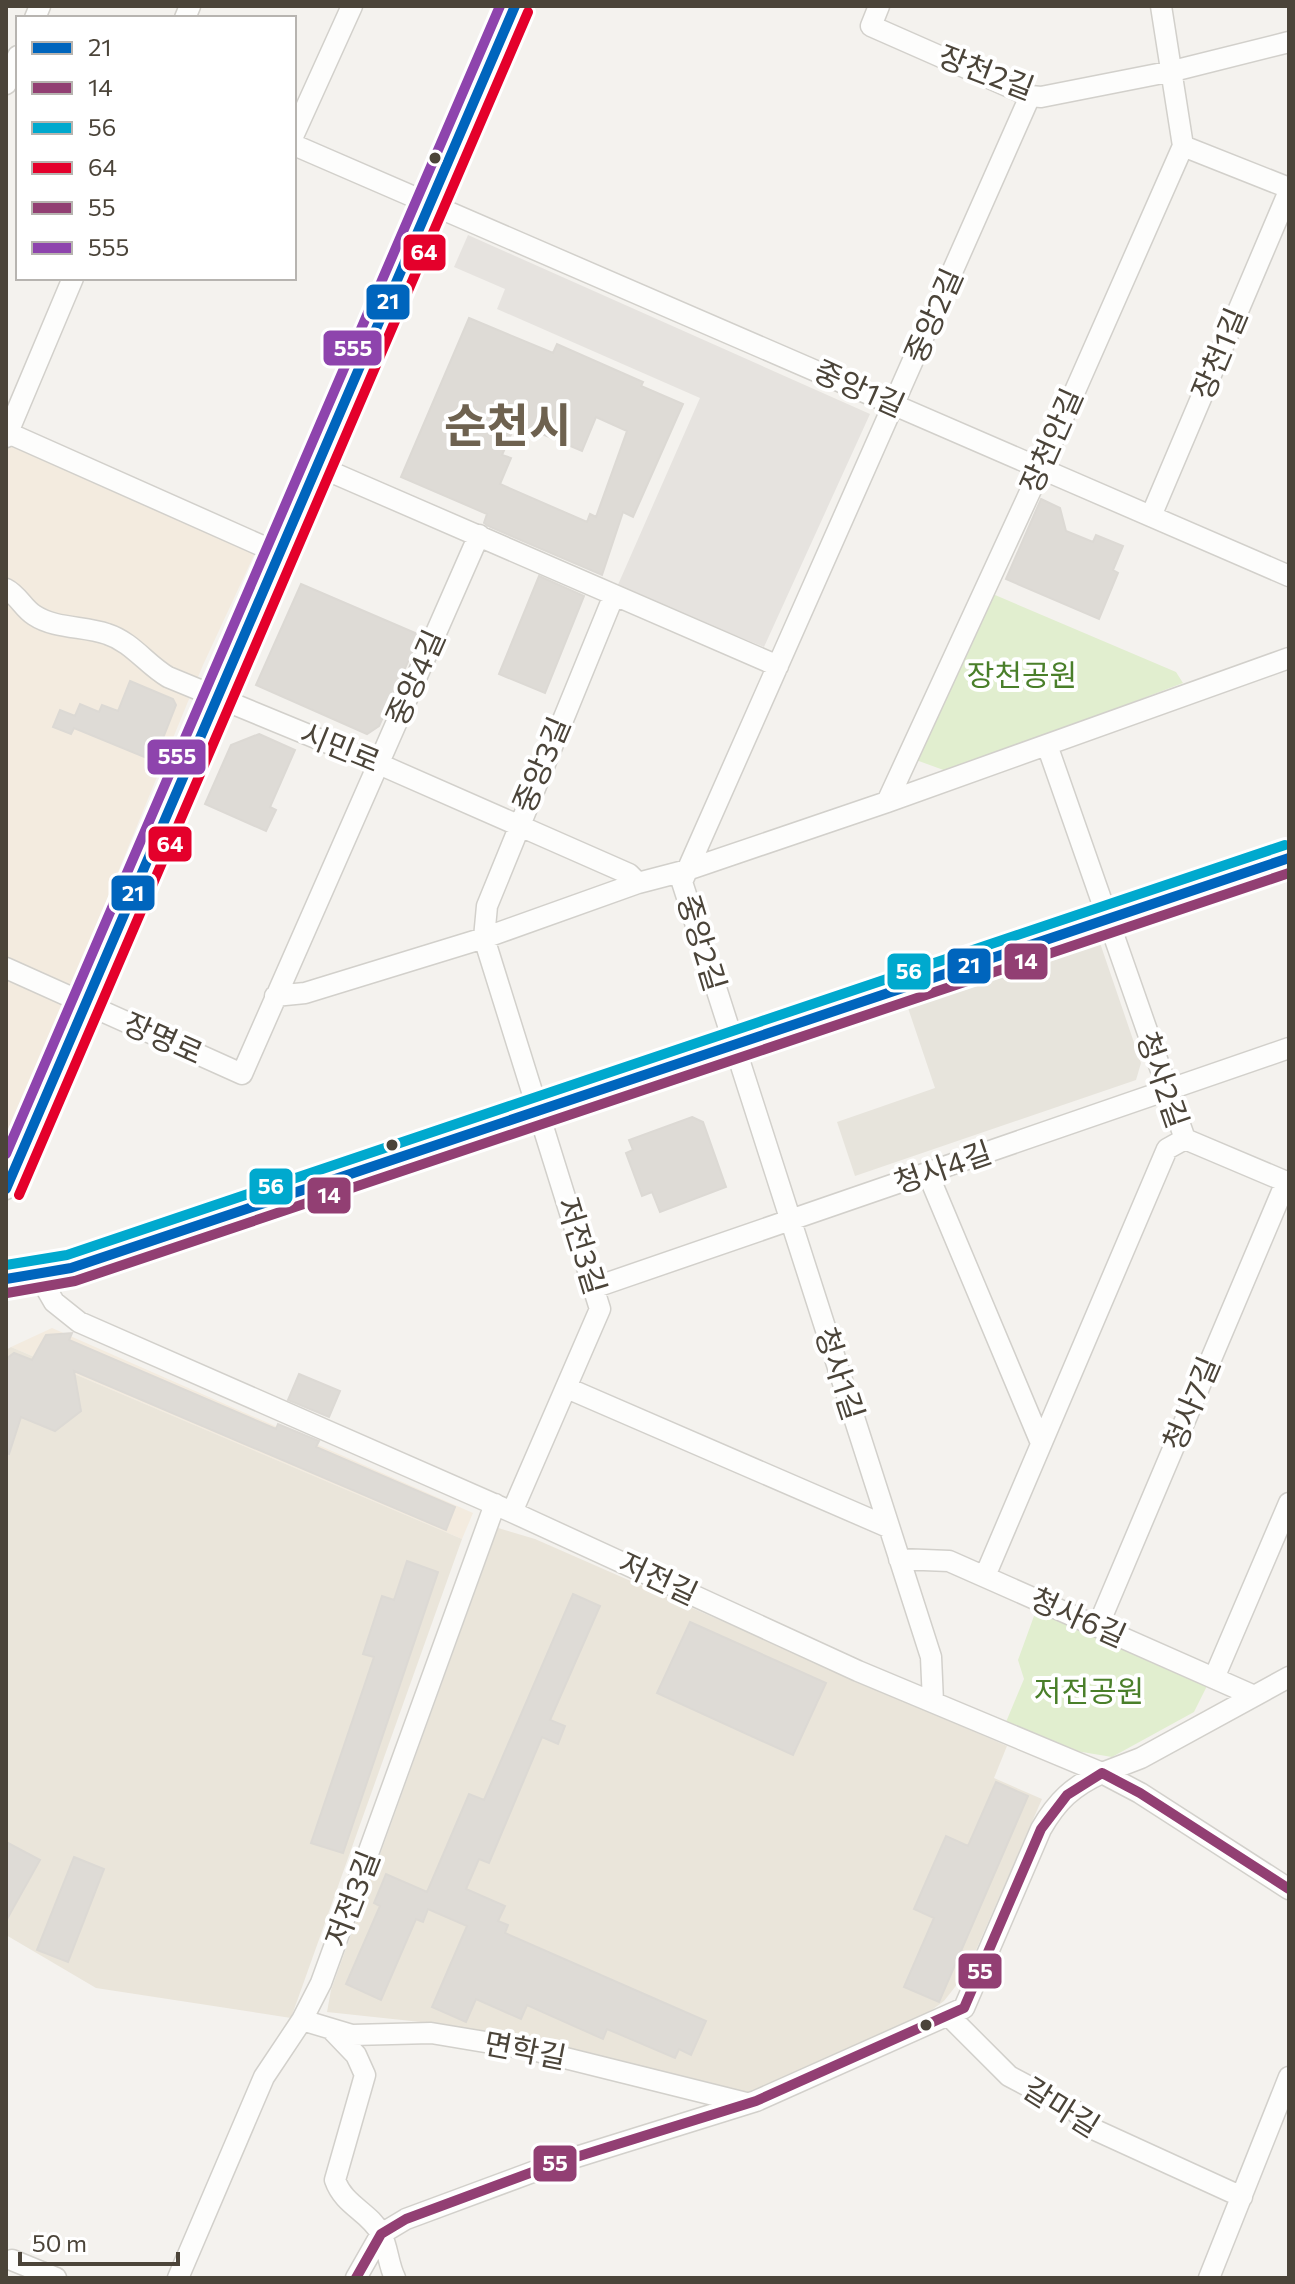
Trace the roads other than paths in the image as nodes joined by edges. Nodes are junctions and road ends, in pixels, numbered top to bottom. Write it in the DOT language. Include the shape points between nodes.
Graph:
graph roads {
  1 [pos="352,6"];
  2 [pos="515,6"];
  3 [pos="879,6"];
  4 [pos="1161,6"];
  5 [pos="1289,42"];
  6 [pos="16,61"];
  7 [pos="1173,71"];
  8 [pos="6,84"];
  9 [pos="1030,96"];
  10 [pos="296,130"];
  11 [pos="296,146"];
  12 [pos="1183,146"];
  13 [pos="1289,190"];
  14 [pos="429,201"];
  15 [pos="72,280"];
  16 [pos="895,405"];
  17 [pos="7,434"];
  18 [pos="315,465"];
  19 [pos="1041,468"];
  20 [pos="1151,516"];
  21 [pos="479,535"];
  22 [pos="278,553"];
  23 [pos="1287,570"];
  24 [pos="6,589"];
  25 [pos="614,595"];
  26 [pos="1289,658"];
  27 [pos="778,666"];
  28 [pos="217,698"];
  29 [pos="1047,745"];
  30 [pos="379,764"];
  31 [pos="887,802"];
  32 [pos="517,825"];
  33 [pos="1289,858"];
  34 [pos="684,871"];
  35 [pos="638,883"];
  36 [pos="1108,918"];
  37 [pos="484,938"];
  38 [pos="6,968"];
  39 [pos="275,996"];
  40 [pos="85,1005"];
  41 [pos="733,1047"];
  42 [pos="1289,1048"];
  43 [pos="242,1074"];
  44 [pos="1166,1092"];
  45 [pos="537,1110"];
  46 [pos="1185,1139"];
  47 [pos="928,1174"];
  48 [pos="1288,1182"];
  49 [pos="6,1189"];
  50 [pos="789,1221"];
  51 [pos="39,1276"];
  52 [pos="6,1279"];
  53 [pos="596,1287"];
  54 [pos="567,1388"];
  55 [pos="1041,1443"];
  56 [pos="1289,1503"];
  57 [pos="504,1508"];
  58 [pos="888,1527"];
  59 [pos="899,1559"];
  60 [pos="985,1576"];
  61 [pos="1098,1626"];
  62 [pos="1289,1677"];
  63 [pos="1214,1678"];
  64 [pos="1252,1695"];
  65 [pos="933,1702"];
  66 [pos="1102,1773"];
  67 [pos="1289,1889"];
  68 [pos="949,2016"];
  69 [pos="302,2020"];
  70 [pos="333,2031"];
  71 [pos="1289,2077"];
  72 [pos="746,2103"];
  73 [pos="1242,2197"];
  74 [pos="381,2234"];
  75 [pos="12,2260"];
  76 [pos="56,2278"];
  77 [pos="178,2278"];
  78 [pos="356,2278"];
  79 [pos="395,2278"];
  80 [pos="1209,2278"];
  1 -- 10 [label="street"];
  2 -- 14 [label="street, 장명로"];
  3 -- 9 [label="street, 장천2길" via="871,26"];
  4 -- 7 [label="street"];
  5 -- 7 [label="street, 장천2길"];
  6 -- 8 [label="street"];
  7 -- 9 [label="street, 장천2길" via="1054,96"];
  7 -- 12 [label="street"];
  9 -- 16 [label="street, 중앙2길"];
  11 -- 14 [label="street, 중앙1길"];
  12 -- 13 [label="street, 장천1길"];
  12 -- 19 [label="street, 장천안길"];
  13 -- 20 [label="street, 장천1길"];
  14 -- 16 [label="street, 중앙1길"];
  14 -- 18 [label="street, 장명로"];
  15 -- 17 [label="street"];
  16 -- 19 [label="street, 중앙1길"];
  16 -- 27 [label="street, 중앙2길"];
  17 -- 22 [label="street"];
  18 -- 21 [label="street"];
  18 -- 22 [label="street, 장명로"];
  19 -- 20 [label="street, 중앙1길"];
  19 -- 31 [label="street, 장천안길"];
  20 -- 23 [label="street, 중앙1길"];
  21 -- 25 [label="street"];
  21 -- 30 [label="street, 중앙4길"];
  22 -- 28 [label="street, 장명로"];
  24 -- 28 [label="street, 시민로" via="33,615 109,634 133,648 148,666"];
  25 -- 27 [label="street"];
  25 -- 32 [label="street, 중앙3길"];
  26 -- 29 [label="street"];
  27 -- 34 [label="street, 중앙2길"];
  28 -- 30 [label="street, 시민로"];
  28 -- 40 [label="street, 장명로"];
  29 -- 31 [label="street"];
  29 -- 36 [label="street, 청사2길"];
  30 -- 32 [label="street, 시민로"];
  30 -- 39 [label="street, 중앙4길"];
  31 -- 34 [label="street"];
  32 -- 35 [label="street, 시민로" via="629,874"];
  32 -- 37 [label="street, 중앙3길" via="487,906"];
  33 -- 36 [label="main road"];
  34 -- 35 [label="street"];
  34 -- 41 [label="street, 중앙2길" via="683,893"];
  35 -- 37 [label="street"];
  36 -- 41 [label="main road"];
  36 -- 44 [label="street, 청사2길"];
  37 -- 39 [label="street" via="305,993"];
  37 -- 45 [label="street, 중앙3길"];
  38 -- 40 [label="street"];
  39 -- 43 [label="street, 중앙4길"];
  40 -- 43 [label="street, 장명로"];
  40 -- 49 [label="street, 장명로"];
  41 -- 45 [label="main road"];
  41 -- 50 [label="street, 청사1길"];
  42 -- 44 [label="street, 청사4길"];
  44 -- 46 [label="street, 청사2길"];
  44 -- 47 [label="street, 청사4길"];
  45 -- 51 [label="main road"];
  45 -- 53 [label="street, 저전3길"];
  46 -- 48 [label="street"];
  46 -- 55 [label="street, 청사2길" via="1167,1149"];
  47 -- 50 [label="street, 청사4길"];
  47 -- 55 [label="street"];
  48 -- 61 [label="street, 청사7길"];
  50 -- 53 [label="street, 청사4길"];
  50 -- 58 [label="street, 청사1길"];
  51 -- 52 [label="main road"];
  51 -- 57 [label="street, 저전길" via="54,1302 79,1322"];
  53 -- 54 [label="street, 저전3길" via="600,1309"];
  54 -- 57 [label="street, 저전3길"];
  54 -- 58 [label="street"];
  55 -- 60 [label="street, 청사2길"];
  56 -- 63 [label="street"];
  57 -- 65 [label="street, 저전길"];
  57 -- 69 [label="street, 저전3길" via="353,1902"];
  58 -- 59 [label="street, 청사1길"];
  59 -- 60 [label="street, 청사6길" via="949,1561"];
  59 -- 65 [label="street, 청사1길" via="931,1657"];
  60 -- 61 [label="street, 청사6길"];
  61 -- 63 [label="street, 청사6길"];
  62 -- 64 [label="street"];
  63 -- 64 [label="street, 청사6길"];
  64 -- 66 [label="street" via="1141,1758"];
  65 -- 66 [label="street, 저전길"];
  66 -- 67 [label="street, 저전길"];
  66 -- 68 [label="street" via="1057,1802 964,2008"];
  68 -- 72 [label="street"];
  68 -- 73 [label="street, 갈마길" via="1009,2076 1075,2111 1091,2128"];
  69 -- 70 [label="street, 면학길"];
  69 -- 77 [label="street, 저전3길" via="264,2077"];
  70 -- 72 [label="street, 면학길" via="431,2033 533,2050"];
  70 -- 74 [label="street" via="356,2055 365,2075 335,2180 340,2196"];
  71 -- 73 [label="street"];
  72 -- 74 [label="street" via="557,2163 406,2219"];
  73 -- 80 [label="street"];
  74 -- 78 [label="street"];
  74 -- 79 [label="street"];
  75 -- 76 [label="street"];
}
